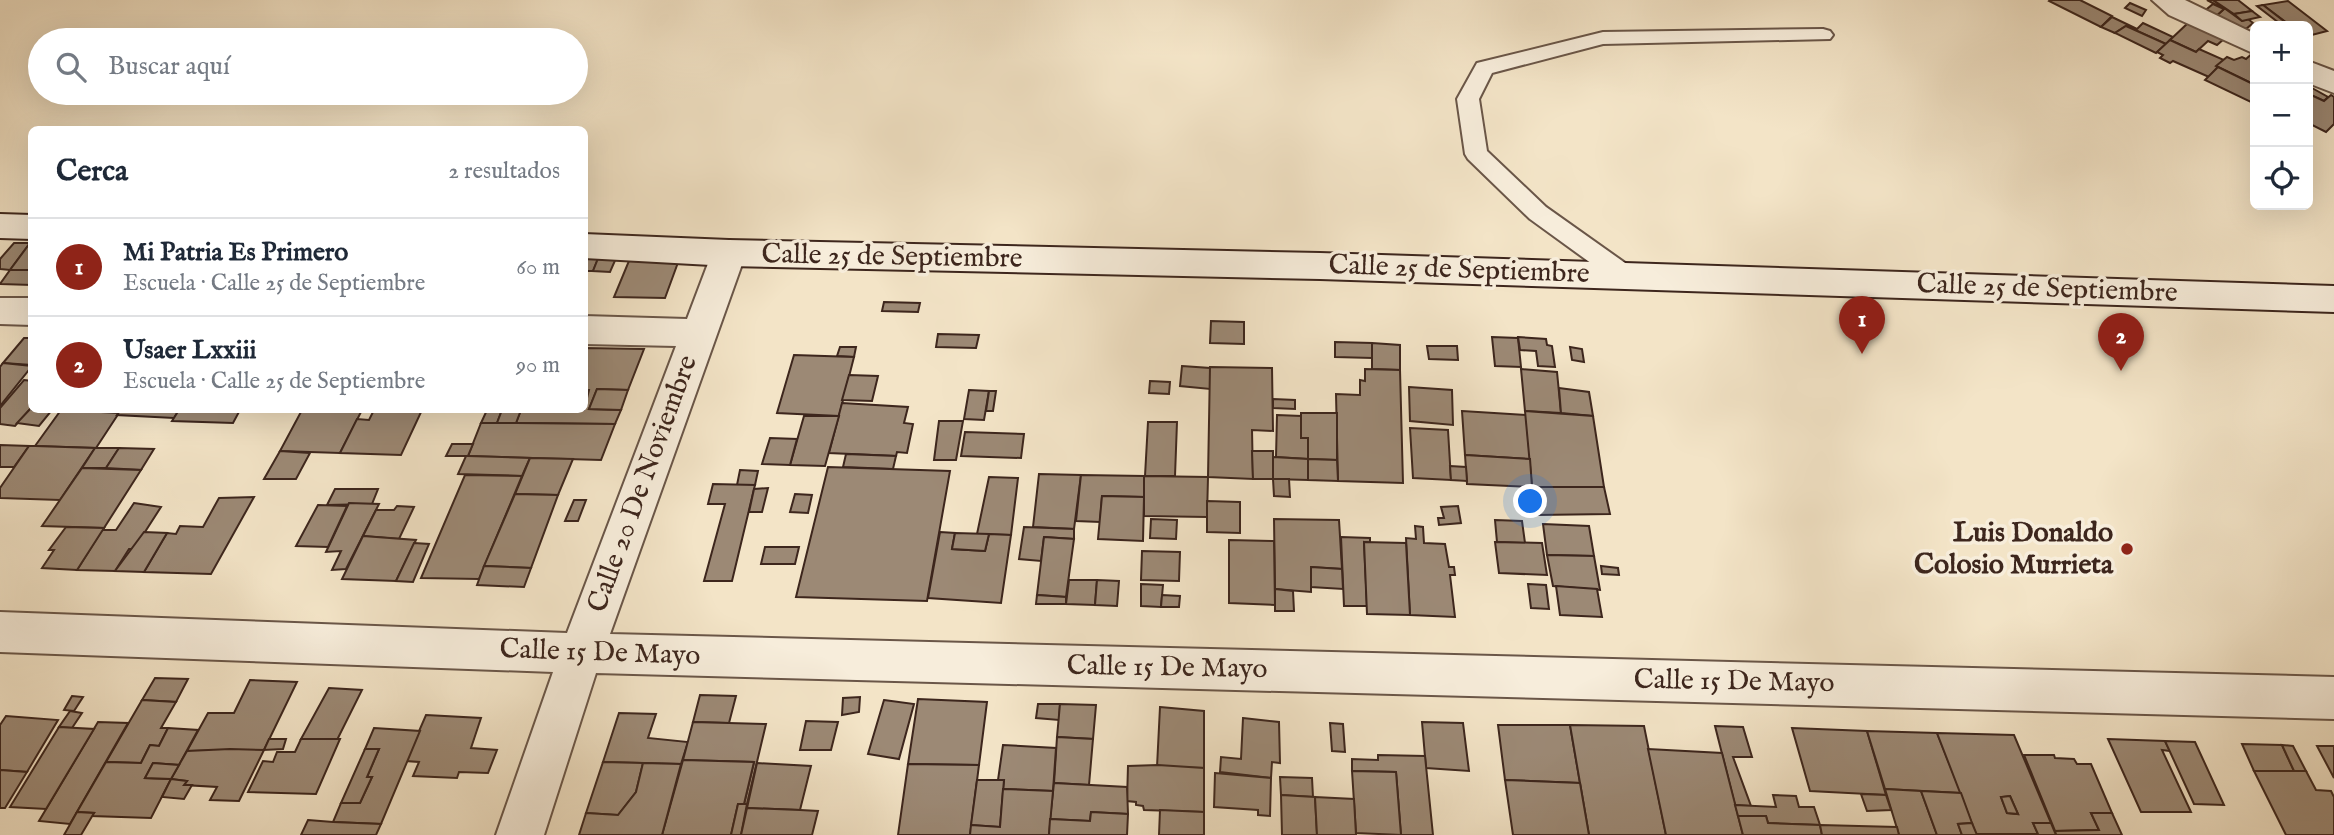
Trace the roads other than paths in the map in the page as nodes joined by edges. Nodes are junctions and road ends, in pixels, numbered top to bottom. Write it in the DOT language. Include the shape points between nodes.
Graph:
graph roads {
  1 [pos="2166,0"];
  2 [pos="1823,35"];
  3 [pos="2250,44"];
  4 [pos="2313,73"];
  5 [pos="2334,83"];
  6 [pos="0,226"];
  7 [pos="28,227"];
  8 [pos="588,246"];
  9 [pos="729,253"];
  10 [pos="1626,276"];
  11 [pos="2334,299"];
  12 [pos="0,311"];
  13 [pos="28,312"];
  14 [pos="588,330"];
  15 [pos="698,333"];
  16 [pos="0,632"];
  17 [pos="581,653"];
  18 [pos="2334,698"];
  19 [pos="520,835"];
  1 -- 3 [label="street"];
  2 -- 10 [label="lane" via="1603,38 1484,68 1468,99 1476,154 1538,213"];
  4 -- 5 [label="street"];
  6 -- 7 [label="street"];
  8 -- 9 [label="street, Calle 25 de Septiembre"];
  9 -- 10 [label="street, Calle 25 de Septiembre"];
  9 -- 15 [label="street, Calle 20 De Noviembre"];
  10 -- 11 [label="street, Calle 25 de Septiembre"];
  12 -- 13 [label="street"];
  14 -- 15 [label="street"];
  15 -- 17 [label="street, Calle 20 De Noviembre"];
  16 -- 17 [label="street, Calle 15 De Mayo"];
  17 -- 18 [label="street, Calle 15 De Mayo"];
  17 -- 19 [label="street, Calle 20 De Noviembre"];
}
